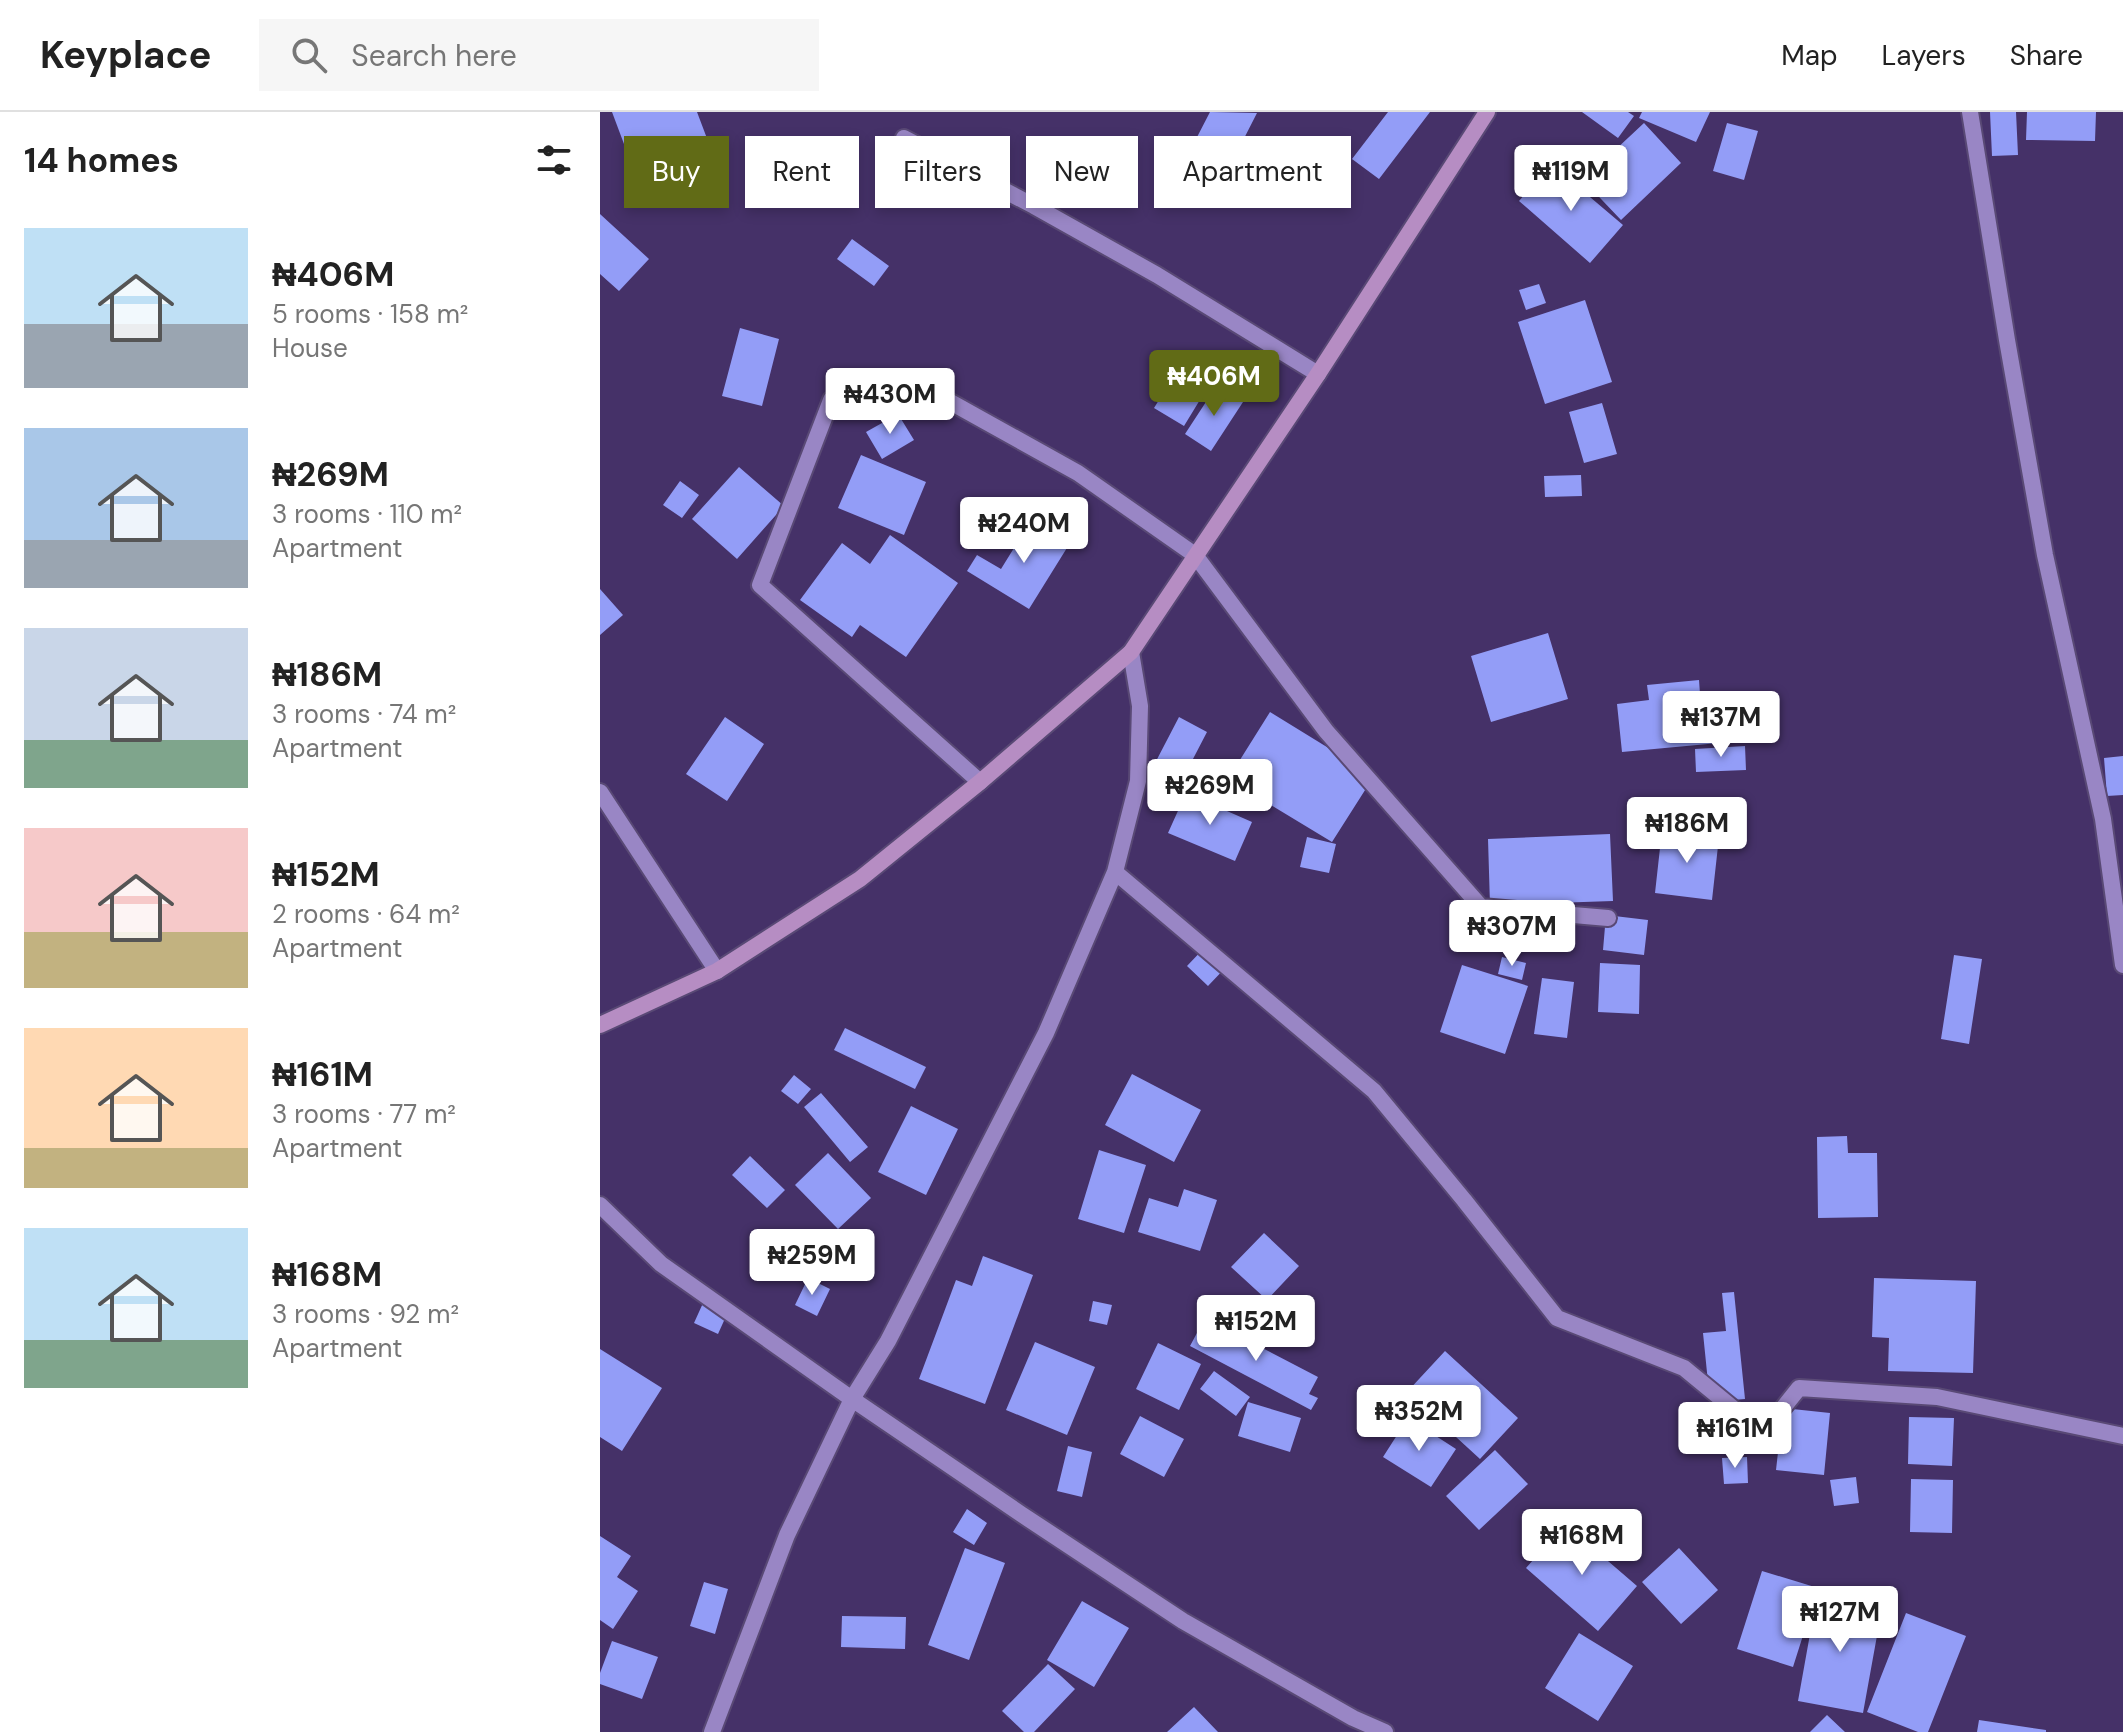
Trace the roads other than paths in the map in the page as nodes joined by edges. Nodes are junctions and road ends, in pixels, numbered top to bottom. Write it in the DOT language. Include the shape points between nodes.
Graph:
graph roads {
  1 [pos="1487,112"];
  2 [pos="1970,112"];
  3 [pos="1010,193"];
  4 [pos="1318,374"];
  5 [pos="1195,555"];
  6 [pos="1131,652"];
  7 [pos="980,782"];
  8 [pos="600,792"];
  9 [pos="1115,872"];
  10 [pos="1608,918"];
  11 [pos="2123,965"];
  12 [pos="717,971"];
  13 [pos="600,1025"];
  14 [pos="600,1205"];
  15 [pos="852,1399"];
  16 [pos="2123,1436"];
  17 [pos="712,1732"];
  18 [pos="1385,1732"];
  1 -- 4 [label="main road"];
  2 -- 11 [label="street" via="2045,555 2103,819"];
  3 -- 4 [label="street"];
  4 -- 5 [label="main road"];
  5 -- 6 [label="main road"];
  5 -- 7 [label="street" via="1078,473 927,389 831,400 760,585"];
  5 -- 10 [label="street" via="1326,731 1481,907"];
  6 -- 7 [label="main road"];
  6 -- 9 [label="street" via="1140,706 1138,781"];
  7 -- 12 [label="main road" via="860,879"];
  8 -- 12 [label="street"];
  9 -- 15 [label="street" via="1046,1033 888,1341"];
  9 -- 16 [label="street" via="1374,1091 1557,1318 1684,1368 1763,1433 1799,1388 1937,1397"];
  12 -- 13 [label="main road"];
  14 -- 15 [label="street" via="661,1264"];
  15 -- 17 [label="street" via="787,1535"];
  15 -- 18 [label="street" via="1183,1621"];
}
